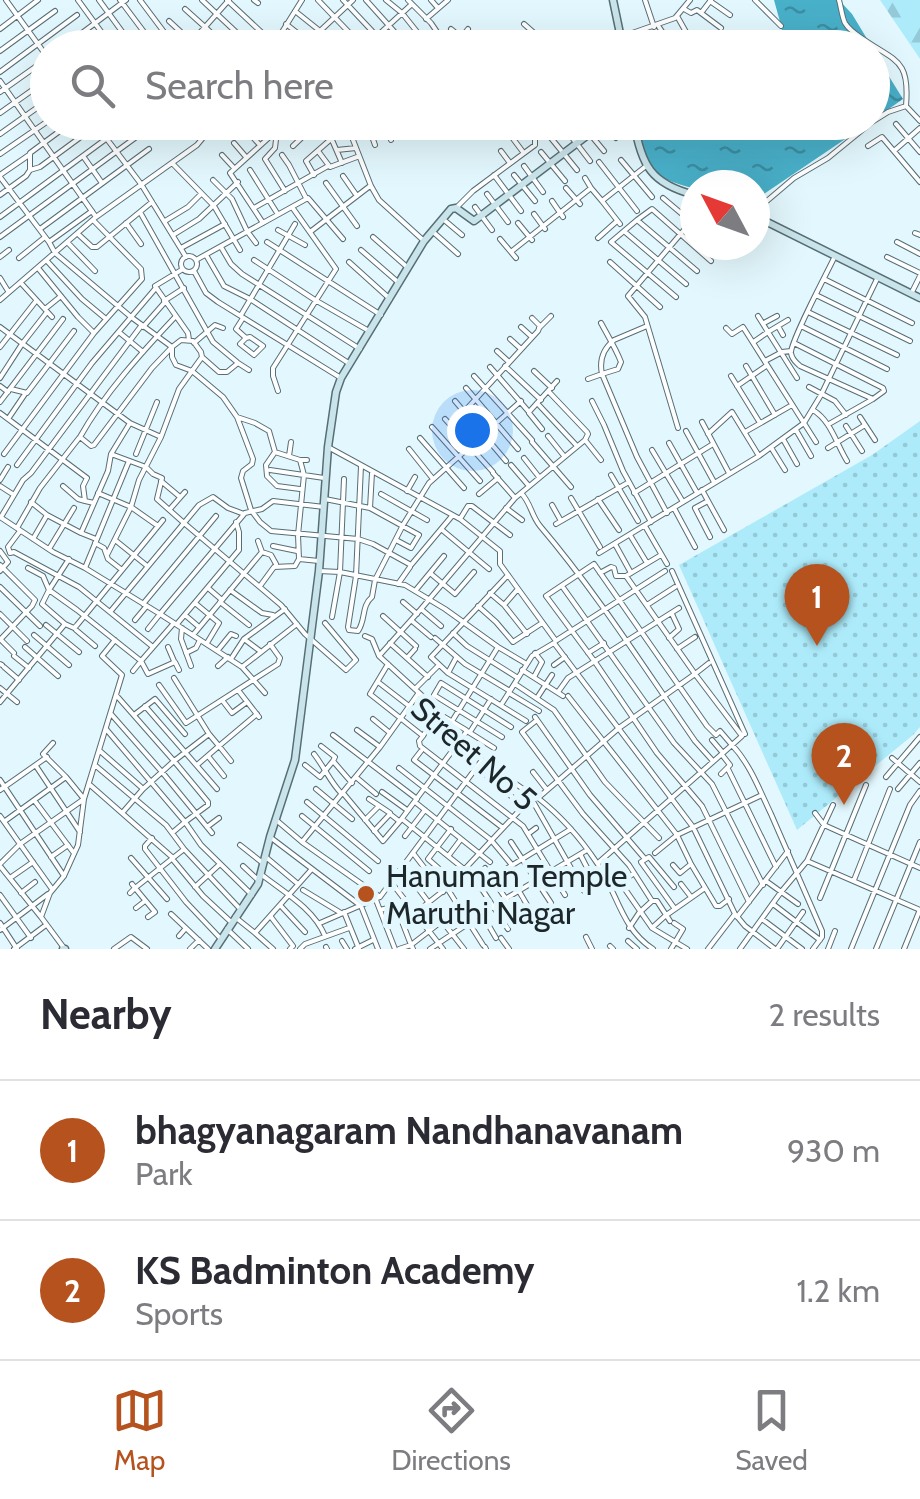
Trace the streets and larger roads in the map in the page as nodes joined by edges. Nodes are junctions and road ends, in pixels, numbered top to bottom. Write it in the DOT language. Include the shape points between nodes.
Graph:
graph roads {
  1 [pos="38,0"];
  2 [pos="78,0"];
  3 [pos="99,0"];
  4 [pos="140,0"];
  5 [pos="202,0"];
  6 [pos="228,0"];
  7 [pos="302,0"];
  8 [pos="318,0"];
  9 [pos="366,0"];
  10 [pos="386,0"];
  11 [pos="431,0"];
  12 [pos="448,0"];
  13 [pos="614,0"];
  14 [pos="645,0"];
  15 [pos="678,0"];
  16 [pos="690,0"];
  17 [pos="711,0"];
  18 [pos="755,0"];
  19 [pos="839,0"];
  20 [pos="123,1"];
  21 [pos="4,2"];
  22 [pos="348,2"];
  23 [pos="410,2"];
  24 [pos="438,8"];
  25 [pos="685,8"];
  26 [pos="184,9"];
  27 [pos="55,11"];
  28 [pos="294,11"];
  29 [pos="701,12"];
  30 [pos="108,13"];
  31 [pos="402,13"];
  32 [pos="78,14"];
  33 [pos="216,14"];
  34 [pos="730,15"];
  35 [pos="18,16"];
  36 [pos="677,16"];
  37 [pos="335,17"];
  38 [pos="426,19"];
  39 [pos="169,21"];
  40 [pos="94,23"];
  41 [pos="286,24"];
  42 [pos="389,24"];
  43 [pos="524,24"];
  44 [pos="656,26"];
  45 [pos="780,26"];
  46 [pos="205,27"];
  47 [pos="720,28"];
  48 [pos="0,29"];
  49 [pos="56,30"];
  50 [pos="85,30"];
  51 [pos="99,30"];
  52 [pos="121,30"];
  53 [pos="143,30"];
  54 [pos="162,30"];
  55 [pos="179,30"];
  56 [pos="202,30"];
  57 [pos="208,30"];
  58 [pos="233,30"];
  59 [pos="257,30"];
  60 [pos="282,30"];
  61 [pos="294,30"];
  62 [pos="319,30"];
  63 [pos="321,30"];
  64 [pos="347,30"];
  65 [pos="371,30"];
  66 [pos="382,30"];
  67 [pos="394,30"];
  68 [pos="416,30"];
  69 [pos="435,30"];
  70 [pos="531,30"];
  71 [pos="620,30"];
  72 [pos="644,30"];
  73 [pos="659,30"];
  74 [pos="685,30"];
  75 [pos="852,30"];
  76 [pos="28,31"];
  77 [pos="30,34"];
  78 [pos="30,49"];
  79 [pos="0,52"];
  80 [pos="890,56"];
  81 [pos="30,71"];
  82 [pos="0,72"];
  83 [pos="0,82"];
  84 [pos="3,90"];
  85 [pos="30,92"];
  86 [pos="15,102"];
  87 [pos="906,106"];
  88 [pos="890,111"];
  89 [pos="0,113"];
  90 [pos="30,113"];
  91 [pos="25,116"];
  92 [pos="30,124"];
  93 [pos="896,124"];
  94 [pos="920,124"];
  95 [pos="30,133"];
  96 [pos="0,134"];
  97 [pos="908,138"];
  98 [pos="41,140"];
  99 [pos="47,140"];
  100 [pos="76,140"];
  101 [pos="106,140"];
  102 [pos="133,140"];
  103 [pos="201,140"];
  104 [pos="255,140"];
  105 [pos="266,140"];
  106 [pos="276,140"];
  107 [pos="299,140"];
  108 [pos="330,140"];
  109 [pos="332,140"];
  110 [pos="353,140"];
  111 [pos="373,140"];
  112 [pos="514,140"];
  113 [pos="535,140"];
  114 [pos="553,140"];
  115 [pos="573,140"];
  116 [pos="581,140"];
  117 [pos="594,140"];
  118 [pos="637,140"];
  119 [pos="850,140"];
  120 [pos="876,140"];
  121 [pos="884,140"];
  122 [pos="234,142"];
  123 [pos="43,143"];
  124 [pos="259,144"];
  125 [pos="576,144"];
  126 [pos="376,145"];
  127 [pos="293,146"];
  128 [pos="868,146"];
  129 [pos="356,148"];
  130 [pos="149,149"];
  131 [pos="337,150"];
  132 [pos="318,151"];
  133 [pos="501,151"];
  134 [pos="604,151"];
  135 [pos="894,151"];
  136 [pos="116,152"];
  137 [pos="541,152"];
  138 [pos="920,152"];
  139 [pos="524,153"];
  140 [pos="0,154"];
  141 [pos="564,154"];
  142 [pos="28,155"];
  143 [pos="222,155"];
  144 [pos="282,155"];
  145 [pos="54,156"];
  146 [pos="83,156"];
  147 [pos="359,156"];
  148 [pos="246,157"];
  149 [pos="621,160"];
  150 [pos="590,162"];
  151 [pos="599,162"];
  152 [pos="172,163"];
  153 [pos="342,163"];
  154 [pos="510,163"];
  155 [pos="550,164"];
  156 [pos="127,165"];
  157 [pos="328,166"];
  158 [pos="524,166"];
  159 [pos="646,166"];
  160 [pos="234,168"];
  161 [pos="92,169"];
  162 [pos="30,170"];
  163 [pos="250,170"];
  164 [pos="577,170"];
  165 [pos="63,171"];
  166 [pos="314,174"];
  167 [pos="514,175"];
  168 [pos="0,176"];
  169 [pos="343,176"];
  170 [pos="494,176"];
  171 [pos="634,176"];
  172 [pos="532,178"];
  173 [pos="585,178"];
  174 [pos="213,180"];
  175 [pos="238,182"];
  176 [pos="920,182"];
  177 [pos="102,183"];
  178 [pos="326,183"];
  179 [pos="72,184"];
  180 [pos="141,184"];
  181 [pos="298,184"];
  182 [pos="371,186"];
  183 [pos="521,186"];
  184 [pos="9,188"];
  185 [pos="592,188"];
  186 [pos="619,188"];
  187 [pos="680,190"];
  188 [pos="285,192"];
  189 [pos="543,192"];
  190 [pos="201,194"];
  191 [pos="226,194"];
  192 [pos="487,194"];
  193 [pos="0,195"];
  194 [pos="509,195"];
  195 [pos="357,196"];
  196 [pos="652,197"];
  197 [pos="82,198"];
  198 [pos="306,198"];
  199 [pos="664,198"];
  200 [pos="269,199"];
  201 [pos="770,200"];
  202 [pos="534,201"];
  203 [pos="602,201"];
  204 [pos="152,202"];
  205 [pos="552,202"];
  206 [pos="578,202"];
  207 [pos="20,203"];
  208 [pos="214,206"];
  209 [pos="495,206"];
  210 [pos="292,207"];
  211 [pos="343,207"];
  212 [pos="474,207"];
  213 [pos="254,208"];
  214 [pos="456,208"];
  215 [pos="680,210"];
  216 [pos="637,211"];
  217 [pos="140,212"];
  218 [pos="520,212"];
  219 [pos="278,214"];
  220 [pos="534,214"];
  221 [pos="562,214"];
  222 [pos="0,216"];
  223 [pos="30,216"];
  224 [pos="94,216"];
  225 [pos="481,216"];
  226 [pos="326,219"];
  227 [pos="443,219"];
  228 [pos="637,220"];
  229 [pos="165,221"];
  230 [pos="508,222"];
  231 [pos="770,222"];
  232 [pos="126,223"];
  233 [pos="263,223"];
  234 [pos="518,223"];
  235 [pos="224,224"];
  236 [pos="295,224"];
  237 [pos="358,226"];
  238 [pos="544,227"];
  239 [pos="40,229"];
  240 [pos="278,230"];
  241 [pos="492,230"];
  242 [pos="624,230"];
  243 [pos="247,231"];
  244 [pos="432,231"];
  245 [pos="310,232"];
  246 [pos="78,234"];
  247 [pos="680,234"];
  248 [pos="173,235"];
  249 [pos="288,236"];
  250 [pos="462,236"];
  251 [pos="108,237"];
  252 [pos="373,237"];
  253 [pos="0,238"];
  254 [pos="530,238"];
  255 [pos="598,238"];
  256 [pos="47,239"];
  257 [pos="233,239"];
  258 [pos="500,239"];
  259 [pos="343,240"];
  260 [pos="424,241"];
  261 [pos="68,242"];
  262 [pos="267,242"];
  263 [pos="898,242"];
  264 [pos="256,243"];
  265 [pos="141,244"];
  266 [pos="305,246"];
  267 [pos="668,246"];
  268 [pos="221,247"];
  269 [pos="181,248"];
  270 [pos="9,250"];
  271 [pos="240,250"];
  272 [pos="361,250"];
  273 [pos="279,251"];
  274 [pos="512,251"];
  275 [pos="55,253"];
  276 [pos="458,254"];
  277 [pos="920,254"];
  278 [pos="206,255"];
  279 [pos="835,256"];
  280 [pos="887,256"];
  281 [pos="186,257"];
  282 [pos="0,258"];
  283 [pos="18,258"];
  284 [pos="516,258"];
  285 [pos="48,260"];
  286 [pos="196,260"];
  287 [pos="254,260"];
  288 [pos="658,260"];
  289 [pos="349,262"];
  290 [pos="610,262"];
  291 [pos="38,268"];
  292 [pos="409,268"];
  293 [pos="183,269"];
  294 [pos="268,269"];
  295 [pos="697,270"];
  296 [pos="95,271"];
  297 [pos="143,271"];
  298 [pos="194,272"];
  299 [pos="648,273"];
  300 [pos="176,274"];
  301 [pos="920,274"];
  302 [pos="0,278"];
  303 [pos="877,278"];
  304 [pos="824,279"];
  305 [pos="328,280"];
  306 [pos="21,283"];
  307 [pos="258,284"];
  308 [pos="400,284"];
  309 [pos="637,286"];
  310 [pos="155,288"];
  311 [pos="184,288"];
  312 [pos="10,293"];
  313 [pos="911,294"];
  314 [pos="816,295"];
  315 [pos="61,296"];
  316 [pos="1,298"];
  317 [pos="920,298"];
  318 [pos="250,299"];
  319 [pos="390,299"];
  320 [pos="36,300"];
  321 [pos="315,300"];
  322 [pos="867,300"];
  323 [pos="164,302"];
  324 [pos="117,306"];
  325 [pos="660,307"];
  326 [pos="808,312"];
  327 [pos="48,313"];
  328 [pos="306,315"];
  329 [pos="380,315"];
  330 [pos="176,316"];
  331 [pos="242,316"];
  332 [pos="552,316"];
  333 [pos="758,316"];
  334 [pos="778,316"];
  335 [pos="859,316"];
  336 [pos="130,317"];
  337 [pos="63,318"];
  338 [pos="532,318"];
  339 [pos="106,319"];
  340 [pos="788,320"];
  341 [pos="601,323"];
  342 [pos="912,323"];
  343 [pos="763,324"];
  344 [pos="647,326"];
  345 [pos="778,326"];
  346 [pos="801,326"];
  347 [pos="142,327"];
  348 [pos="522,327"];
  349 [pos="0,328"];
  350 [pos="223,328"];
  351 [pos="539,328"];
  352 [pos="726,328"];
  353 [pos="297,331"];
  354 [pos="74,332"];
  355 [pos="94,332"];
  356 [pos="119,332"];
  357 [pos="207,332"];
  358 [pos="370,332"];
  359 [pos="768,332"];
  360 [pos="852,332"];
  361 [pos="10,335"];
  362 [pos="784,335"];
  363 [pos="156,336"];
  364 [pos="532,337"];
  365 [pos="246,338"];
  366 [pos="510,339"];
  367 [pos="910,340"];
  368 [pos="130,342"];
  369 [pos="192,342"];
  370 [pos="611,342"];
  371 [pos="754,342"];
  372 [pos="794,343"];
  373 [pos="22,344"];
  374 [pos="172,346"];
  375 [pos="288,346"];
  376 [pos="0,347"];
  377 [pos="360,348"];
  378 [pos="844,348"];
  379 [pos="521,349"];
  380 [pos="497,351"];
  381 [pos="143,352"];
  382 [pos="782,352"];
  383 [pos="791,352"];
  384 [pos="36,354"];
  385 [pos="898,355"];
  386 [pos="202,357"];
  387 [pos="238,363"];
  388 [pos="766,363"];
  389 [pos="836,363"];
  390 [pos="350,364"];
  391 [pos="507,364"];
  392 [pos="49,365"];
  393 [pos="746,366"];
  394 [pos="490,367"];
  395 [pos="887,369"];
  396 [pos="249,370"];
  397 [pos="192,371"];
  398 [pos="534,372"];
  399 [pos="602,374"];
  400 [pos="62,375"];
  401 [pos="752,375"];
  402 [pos="474,376"];
  403 [pos="496,376"];
  404 [pos="731,376"];
  405 [pos="0,378"];
  406 [pos="341,378"];
  407 [pos="798,378"];
  408 [pos="588,379"];
  409 [pos="829,379"];
  410 [pos="558,381"];
  411 [pos="76,385"];
  412 [pos="0,386"];
  413 [pos="737,386"];
  414 [pos="809,387"];
  415 [pos="466,388"];
  416 [pos="486,388"];
  417 [pos="9,390"];
  418 [pos="550,390"];
  419 [pos="278,391"];
  420 [pos="25,394"];
  421 [pos="90,394"];
  422 [pos="822,395"];
  423 [pos="475,399"];
  424 [pos="873,399"];
  425 [pos="456,401"];
  426 [pos="521,401"];
  427 [pos="592,401"];
  428 [pos="0,402"];
  429 [pos="157,402"];
  430 [pos="539,402"];
  431 [pos="103,404"];
  432 [pos="792,405"];
  433 [pos="813,410"];
  434 [pos="464,412"];
  435 [pos="529,412"];
  436 [pos="0,413"];
  437 [pos="508,413"];
  438 [pos="118,414"];
  439 [pos="775,414"];
  440 [pos="846,416"];
  441 [pos="237,417"];
  442 [pos="860,417"];
  443 [pos="8,419"];
  444 [pos="445,419"];
  445 [pos="702,422"];
  446 [pos="760,422"];
  447 [pos="130,423"];
  448 [pos="496,423"];
  449 [pos="804,424"];
  450 [pos="829,424"];
  451 [pos="866,425"];
  452 [pos="432,426"];
  453 [pos="452,426"];
  454 [pos="846,426"];
  455 [pos="678,428"];
  456 [pos="542,429"];
  457 [pos="22,430"];
  458 [pos="145,430"];
  459 [pos="796,430"];
  460 [pos="686,432"];
  461 [pos="745,432"];
  462 [pos="708,434"];
  463 [pos="852,434"];
  464 [pos="484,435"];
  465 [pos="102,436"];
  466 [pos="548,436"];
  467 [pos="80,437"];
  468 [pos="161,437"];
  469 [pos="420,438"];
  470 [pos="35,439"];
  471 [pos="783,439"];
  472 [pos="585,440"];
  473 [pos="875,440"];
  474 [pos="112,441"];
  475 [pos="291,442"];
  476 [pos="816,442"];
  477 [pos="669,443"];
  478 [pos="836,443"];
  479 [pos="713,444"];
  480 [pos="470,446"];
  481 [pos="577,446"];
  482 [pos="328,447"];
  483 [pos="772,448"];
  484 [pos="828,448"];
  485 [pos="48,449"];
  486 [pos="409,449"];
  487 [pos="518,449"];
  488 [pos="652,450"];
  489 [pos="862,451"];
  490 [pos="274,452"];
  491 [pos="4,454"];
  492 [pos="110,454"];
  493 [pos="136,454"];
  494 [pos="698,454"];
  495 [pos="289,456"];
  496 [pos="458,456"];
  497 [pos="564,456"];
  498 [pos="759,456"];
  499 [pos="811,456"];
  500 [pos="524,458"];
  501 [pos="62,460"];
  502 [pos="130,460"];
  503 [pos="601,460"];
  504 [pos="847,461"];
  505 [pos="17,464"];
  506 [pos="681,464"];
  507 [pos="797,464"];
  508 [pos="361,466"];
  509 [pos="552,466"];
  510 [pos="8,467"];
  511 [pos="146,467"];
  512 [pos="446,467"];
  513 [pos="270,470"];
  514 [pos="785,470"];
  515 [pos="372,472"];
  516 [pos="666,472"];
  517 [pos="729,474"];
  518 [pos="304,475"];
  519 [pos="495,475"];
  520 [pos="611,475"];
  521 [pos="415,477"];
  522 [pos="540,477"];
  523 [pos="326,478"];
  524 [pos="344,479"];
  525 [pos="433,479"];
  526 [pos="161,480"];
  527 [pos="480,480"];
  528 [pos="628,481"];
  529 [pos="714,482"];
  530 [pos="0,483"];
  531 [pos="650,484"];
  532 [pos="62,486"];
  533 [pos="529,486"];
  534 [pos="620,486"];
  535 [pos="571,487"];
  536 [pos="464,488"];
  537 [pos="302,490"];
  538 [pos="406,492"];
  539 [pos="700,492"];
  540 [pos="98,493"];
  541 [pos="521,493"];
  542 [pos="634,493"];
  543 [pos="14,494"];
  544 [pos="381,494"];
  545 [pos="479,494"];
  546 [pos="419,498"];
  547 [pos="515,498"];
  548 [pos="570,498"];
  549 [pos="598,498"];
  550 [pos="112,499"];
  551 [pos="708,500"];
  552 [pos="85,501"];
  553 [pos="31,502"];
  554 [pos="683,502"];
  555 [pos="94,503"];
  556 [pos="324,503"];
  557 [pos="343,503"];
  558 [pos="301,504"];
  559 [pos="360,506"];
  560 [pos="552,506"];
  561 [pos="131,507"];
  562 [pos="74,508"];
  563 [pos="370,508"];
  564 [pos="506,508"];
  565 [pos="674,508"];
  566 [pos="170,509"];
  567 [pos="251,510"];
  568 [pos="578,511"];
  569 [pos="411,512"];
  570 [pos="667,513"];
  571 [pos="244,514"];
  572 [pos="47,515"];
  573 [pos="216,516"];
  574 [pos="452,516"];
  575 [pos="2,518"];
  576 [pos="163,520"];
  577 [pos="427,520"];
  578 [pos="460,520"];
  579 [pos="522,520"];
  580 [pos="638,520"];
  581 [pos="236,522"];
  582 [pos="493,522"];
  583 [pos="651,522"];
  584 [pos="184,524"];
  585 [pos="64,525"];
  586 [pos="404,525"];
  587 [pos="0,526"];
  588 [pos="158,526"];
  589 [pos="645,526"];
  590 [pos="441,529"];
  591 [pos="18,530"];
  592 [pos="618,530"];
  593 [pos="724,530"];
  594 [pos="81,533"];
  595 [pos="199,535"];
  596 [pos="298,535"];
  597 [pos="510,535"];
  598 [pos="630,535"];
  599 [pos="320,536"];
  600 [pos="710,537"];
  601 [pos="342,538"];
  602 [pos="481,538"];
  603 [pos="34,539"];
  604 [pos="358,539"];
  605 [pos="115,540"];
  606 [pos="258,540"];
  607 [pos="396,540"];
  608 [pos="95,541"];
  609 [pos="615,544"];
  610 [pos="272,546"];
  611 [pos="695,547"];
  612 [pos="215,548"];
  613 [pos="50,549"];
  614 [pos="297,550"];
  615 [pos="0,552"];
  616 [pos="262,552"];
  617 [pos="389,553"];
  618 [pos="470,553"];
  619 [pos="106,555"];
  620 [pos="661,555"];
  621 [pos="134,556"];
  622 [pos="444,556"];
  623 [pos="299,559"];
  624 [pos="69,560"];
  625 [pos="230,561"];
  626 [pos="320,561"];
  627 [pos="647,564"];
  628 [pos="411,565"];
  629 [pos="278,566"];
  630 [pos="148,567"];
  631 [pos="1,568"];
  632 [pos="28,568"];
  633 [pos="85,568"];
  634 [pos="490,569"];
  635 [pos="668,569"];
  636 [pos="122,571"];
  637 [pos="319,572"];
  638 [pos="340,572"];
  639 [pos="474,572"];
  640 [pos="244,573"];
  641 [pos="430,573"];
  642 [pos="600,573"];
  643 [pos="578,574"];
  644 [pos="629,574"];
  645 [pos="508,575"];
  646 [pos="59,576"];
  647 [pos="356,576"];
  648 [pos="375,580"];
  649 [pos="111,584"];
  650 [pos="398,584"];
  651 [pos="442,584"];
  652 [pos="0,586"];
  653 [pos="260,586"];
  654 [pos="562,586"];
  655 [pos="675,587"];
  656 [pos="208,588"];
  657 [pos="518,588"];
  658 [pos="49,590"];
  659 [pos="230,590"];
  660 [pos="636,590"];
  661 [pos="416,591"];
  662 [pos="126,593"];
  663 [pos="490,593"];
  664 [pos="429,600"];
  665 [pos="620,600"];
  666 [pos="96,601"];
  667 [pos="221,601"];
  668 [pos="404,602"];
  669 [pos="195,603"];
  670 [pos="144,605"];
  671 [pos="504,605"];
  672 [pos="647,605"];
  673 [pos="478,606"];
  674 [pos="679,608"];
  675 [pos="284,609"];
  676 [pos="602,609"];
  677 [pos="110,612"];
  678 [pos="419,612"];
  679 [pos="26,613"];
  680 [pos="672,613"];
  681 [pos="0,614"];
  682 [pos="160,614"];
  683 [pos="210,614"];
  684 [pos="185,615"];
  685 [pos="276,615"];
  686 [pos="84,616"];
  687 [pos="383,616"];
  688 [pos="332,617"];
  689 [pos="135,620"];
  690 [pos="411,620"];
  691 [pos="586,620"];
  692 [pos="462,622"];
  693 [pos="543,622"];
  694 [pos="658,622"];
  695 [pos="325,623"];
  696 [pos="518,623"];
  697 [pos="66,624"];
  698 [pos="297,624"];
  699 [pos="178,625"];
  700 [pos="248,625"];
  701 [pos="441,626"];
  702 [pos="12,627"];
  703 [pos="198,627"];
  704 [pos="74,628"];
  705 [pos="148,629"];
  706 [pos="571,630"];
  707 [pos="642,631"];
  708 [pos="400,632"];
  709 [pos="506,632"];
  710 [pos="452,633"];
  711 [pos="57,634"];
  712 [pos="527,634"];
  713 [pos="34,635"];
  714 [pos="193,635"];
  715 [pos="236,636"];
  716 [pos="365,636"];
  717 [pos="695,637"];
  718 [pos="669,638"];
  719 [pos="244,639"];
  720 [pos="311,639"];
  721 [pos="0,640"];
  722 [pos="116,640"];
  723 [pos="200,640"];
  724 [pos="555,642"];
  725 [pos="625,642"];
  726 [pos="207,643"];
  727 [pos="390,643"];
  728 [pos="604,643"];
  729 [pos="270,644"];
  730 [pos="442,644"];
  731 [pos="48,646"];
  732 [pos="95,646"];
  733 [pos="153,647"];
  734 [pos="168,647"];
  735 [pos="498,647"];
  736 [pos="677,649"];
  737 [pos="218,650"];
  738 [pos="425,651"];
  739 [pos="611,651"];
  740 [pos="79,652"];
  741 [pos="260,652"];
  742 [pos="186,653"];
  743 [pos="535,653"];
  744 [pos="588,653"];
  745 [pos="102,656"];
  746 [pos="379,656"];
  747 [pos="431,657"];
  748 [pos="565,657"];
  749 [pos="38,658"];
  750 [pos="229,658"];
  751 [pos="407,658"];
  752 [pos="456,658"];
  753 [pos="490,660"];
  754 [pos="140,661"];
  755 [pos="175,662"];
  756 [pos="595,662"];
  757 [pos="709,663"];
  758 [pos="69,664"];
  759 [pos="388,664"];
  760 [pos="439,664"];
  761 [pos="526,664"];
  762 [pos="94,665"];
  763 [pos="554,665"];
  764 [pos="2,666"];
  765 [pos="191,666"];
  766 [pos="218,666"];
  767 [pos="242,666"];
  768 [pos="29,668"];
  769 [pos="179,670"];
  770 [pos="522,670"];
  771 [pos="133,671"];
  772 [pos="448,672"];
  773 [pos="576,673"];
  774 [pos="483,674"];
  775 [pos="694,674"];
  776 [pos="552,675"];
  777 [pos="58,676"];
  778 [pos="428,677"];
  779 [pos="174,678"];
  780 [pos="534,678"];
  781 [pos="253,679"];
  782 [pos="19,680"];
  783 [pos="516,681"];
  784 [pos="378,682"];
  785 [pos="546,684"];
  786 [pos="159,685"];
  787 [pos="680,685"];
  788 [pos="0,688"];
  789 [pos="474,688"];
  790 [pos="238,690"];
  791 [pos="417,691"];
  792 [pos="510,692"];
  793 [pos="265,693"];
  794 [pos="7,694"];
  795 [pos="116,694"];
  796 [pos="563,695"];
  797 [pos="664,696"];
  798 [pos="537,698"];
  799 [pos="465,699"];
  800 [pos="490,699"];
  801 [pos="222,700"];
  802 [pos="0,702"];
  803 [pos="17,702"];
  804 [pos="247,702"];
  805 [pos="430,702"];
  806 [pos="501,705"];
  807 [pos="144,706"];
  808 [pos="408,706"];
  809 [pos="649,707"];
  810 [pos="431,709"];
  811 [pos="460,711"];
  812 [pos="484,711"];
  813 [pos="539,711"];
  814 [pos="110,714"];
  815 [pos="134,715"];
  816 [pos="198,716"];
  817 [pos="400,718"];
  818 [pos="373,719"];
  819 [pos="632,719"];
  820 [pos="526,721"];
  821 [pos="248,722"];
  822 [pos="452,722"];
  823 [pos="477,722"];
  824 [pos="730,722"];
  825 [pos="511,727"];
  826 [pos="253,728"];
  827 [pos="618,728"];
  828 [pos="106,729"];
  829 [pos="357,730"];
  830 [pos="469,732"];
  831 [pos="720,732"];
  832 [pos="390,733"];
  833 [pos="185,734"];
  834 [pos="209,734"];
  835 [pos="745,734"];
  836 [pos="333,735"];
  837 [pos="423,736"];
  838 [pos="502,737"];
  839 [pos="920,737"];
  840 [pos="712,740"];
  841 [pos="53,742"];
  842 [pos="602,742"];
  843 [pos="732,745"];
  844 [pos="219,746"];
  845 [pos="321,746"];
  846 [pos="380,747"];
  847 [pos="472,748"];
  848 [pos="494,748"];
  849 [pos="749,749"];
  850 [pos="100,751"];
  851 [pos="420,751"];
  852 [pos="452,751"];
  853 [pos="186,752"];
  854 [pos="314,754"];
  855 [pos="722,754"];
  856 [pos="587,755"];
  857 [pos="208,756"];
  858 [pos="742,756"];
  859 [pos="47,758"];
  860 [pos="892,758"];
  861 [pos="464,760"];
  862 [pos="174,761"];
  863 [pos="232,761"];
  864 [pos="332,762"];
  865 [pos="714,762"];
  866 [pos="368,763"];
  867 [pos="898,763"];
  868 [pos="920,763"];
  869 [pos="305,764"];
  870 [pos="444,764"];
  871 [pos="197,765"];
  872 [pos="36,766"];
  873 [pos="96,766"];
  874 [pos="399,768"];
  875 [pos="572,768"];
  876 [pos="728,769"];
  877 [pos="326,770"];
  878 [pos="476,770"];
  879 [pos="162,772"];
  880 [pos="533,772"];
  881 [pos="701,773"];
  882 [pos="721,774"];
  883 [pos="912,774"];
  884 [pos="434,775"];
  885 [pos="224,776"];
  886 [pos="66,777"];
  887 [pos="886,777"];
  888 [pos="0,780"];
  889 [pos="152,780"];
  890 [pos="354,780"];
  891 [pos="559,780"];
  892 [pos="467,782"];
  893 [pos="920,782"];
  894 [pos="89,784"];
  895 [pos="866,785"];
  896 [pos="424,787"];
  897 [pos="686,787"];
  898 [pos="218,788"];
  899 [pos="2,789"];
  900 [pos="50,789"];
  901 [pos="143,789"];
  902 [pos="316,789"];
  903 [pos="890,789"];
  904 [pos="548,790"];
  905 [pos="898,790"];
  906 [pos="920,791"];
  907 [pos="458,793"];
  908 [pos="343,794"];
  909 [pos="762,794"];
  910 [pos="136,798"];
  911 [pos="369,798"];
  912 [pos="534,798"];
  913 [pos="672,798"];
  914 [pos="84,799"];
  915 [pos="34,800"];
  916 [pos="416,801"];
  917 [pos="307,802"];
  918 [pos="334,804"];
  919 [pos="744,804"];
  920 [pos="833,804"];
  921 [pos="379,806"];
  922 [pos="522,806"];
  923 [pos="448,807"];
  924 [pos="20,810"];
  925 [pos="425,810"];
  926 [pos="408,811"];
  927 [pos="123,812"];
  928 [pos="658,812"];
  929 [pos="726,812"];
  930 [pos="67,813"];
  931 [pos="196,813"];
  932 [pos="390,814"];
  933 [pos="815,814"];
  934 [pos="325,815"];
  935 [pos="302,816"];
  936 [pos="513,817"];
  937 [pos="218,818"];
  938 [pos="2,819"];
  939 [pos="275,819"];
  940 [pos="352,819"];
  941 [pos="438,819"];
  942 [pos="364,820"];
  943 [pos="401,820"];
  944 [pos="709,820"];
  945 [pos="185,822"];
  946 [pos="51,823"];
  947 [pos="644,824"];
  948 [pos="824,825"];
  949 [pos="693,826"];
  950 [pos="207,827"];
  951 [pos="316,827"];
  952 [pos="412,828"];
  953 [pos="503,828"];
  954 [pos="536,828"];
  955 [pos="451,829"];
  956 [pos="571,829"];
  957 [pos="374,831"];
  958 [pos="80,832"];
  959 [pos="172,833"];
  960 [pos="212,833"];
  961 [pos="36,834"];
  962 [pos="528,834"];
  963 [pos="846,834"];
  964 [pos="677,835"];
  965 [pos="405,836"];
  966 [pos="270,837"];
  967 [pos="627,837"];
  968 [pos="152,838"];
  969 [pos="424,838"];
  970 [pos="462,838"];
  971 [pos="658,838"];
  972 [pos="554,839"];
  973 [pos="491,840"];
  974 [pos="302,842"];
  975 [pos="511,842"];
  976 [pos="920,842"];
  977 [pos="20,844"];
  978 [pos="68,845"];
  979 [pos="868,845"];
  980 [pos="240,846"];
  981 [pos="436,847"];
  982 [pos="615,848"];
  983 [pos="184,849"];
  984 [pos="538,850"];
  985 [pos="588,850"];
  986 [pos="788,851"];
  987 [pos="480,852"];
  988 [pos="413,853"];
  989 [pos="656,853"];
  990 [pos="74,854"];
  991 [pos="580,854"];
  992 [pos="890,854"];
  993 [pos="448,855"];
  994 [pos="51,857"];
  995 [pos="131,858"];
  996 [pos="173,859"];
  997 [pos="522,859"];
  998 [pos="645,859"];
  999 [pos="264,860"];
  1000 [pos="378,860"];
  1001 [pos="807,860"];
  1002 [pos="32,862"];
  1003 [pos="490,862"];
  1004 [pos="567,862"];
  1005 [pos="220,864"];
  1006 [pos="598,864"];
  1007 [pos="690,864"];
  1008 [pos="911,864"];
  1009 [pos="0,865"];
  1010 [pos="673,865"];
  1011 [pos="243,866"];
  1012 [pos="512,866"];
  1013 [pos="402,867"];
  1014 [pos="776,867"];
  1015 [pos="160,868"];
  1016 [pos="484,868"];
  1017 [pos="920,868"];
  1018 [pos="310,870"];
  1019 [pos="464,870"];
  1020 [pos="798,870"];
  1021 [pos="831,870"];
  1022 [pos="369,872"];
  1023 [pos="551,872"];
  1024 [pos="208,874"];
  1025 [pos="472,874"];
  1026 [pos="634,874"];
  1027 [pos="64,876"];
  1028 [pos="149,877"];
  1029 [pos="10,878"];
  1030 [pos="260,878"];
  1031 [pos="854,880"];
  1032 [pos="453,881"];
  1033 [pos="537,881"];
  1034 [pos="35,882"];
  1035 [pos="391,882"];
  1036 [pos="620,882"];
  1037 [pos="764,882"];
  1038 [pos="298,884"];
  1039 [pos="681,884"];
  1040 [pos="134,886"];
  1041 [pos="195,887"];
  1042 [pos="597,887"];
  1043 [pos="674,887"];
  1044 [pos="611,888"];
  1045 [pos="705,888"];
  1046 [pos="445,890"];
  1047 [pos="876,890"];
  1048 [pos="51,891"];
  1049 [pos="520,891"];
  1050 [pos="584,891"];
  1051 [pos="781,892"];
  1052 [pos="21,893"];
  1053 [pos="130,893"];
  1054 [pos="0,895"];
  1055 [pos="252,895"];
  1056 [pos="565,895"];
  1057 [pos="288,896"];
  1058 [pos="691,897"];
  1059 [pos="378,898"];
  1060 [pos="729,898"];
  1061 [pos="820,898"];
  1062 [pos="167,899"];
  1063 [pos="896,899"];
  1064 [pos="505,900"];
  1065 [pos="145,901"];
  1066 [pos="652,901"];
  1067 [pos="429,902"];
  1068 [pos="749,902"];
  1069 [pos="299,904"];
  1070 [pos="550,904"];
  1071 [pos="773,904"];
  1072 [pos="798,904"];
  1073 [pos="280,905"];
  1074 [pos="32,906"];
  1075 [pos="361,906"];
  1076 [pos="493,907"];
  1077 [pos="136,908"];
  1078 [pos="675,909"];
  1079 [pos="920,909"];
  1080 [pos="380,910"];
  1081 [pos="803,912"];
  1082 [pos="342,913"];
  1083 [pos="415,913"];
  1084 [pos="640,913"];
  1085 [pos="172,914"];
  1086 [pos="482,914"];
  1087 [pos="532,915"];
  1088 [pos="736,915"];
  1089 [pos="16,916"];
  1090 [pos="148,917"];
  1091 [pos="270,917"];
  1092 [pos="41,918"];
  1093 [pos="234,919"];
  1094 [pos="762,919"];
  1095 [pos="670,920"];
  1096 [pos="442,922"];
  1097 [pos="468,922"];
  1098 [pos="320,923"];
  1099 [pos="795,923"];
  1100 [pos="522,924"];
  1101 [pos="46,926"];
  1102 [pos="1,927"];
  1103 [pos="186,928"];
  1104 [pos="350,928"];
  1105 [pos="508,928"];
  1106 [pos="629,928"];
  1107 [pos="652,928"];
  1108 [pos="683,928"];
  1109 [pos="430,931"];
  1110 [pos="835,931"];
  1111 [pos="304,932"];
  1112 [pos="752,932"];
  1113 [pos="255,933"];
  1114 [pos="452,934"];
  1115 [pos="691,934"];
  1116 [pos="178,936"];
  1117 [pos="326,936"];
  1118 [pos="784,937"];
  1119 [pos="30,938"];
  1120 [pos="586,938"];
  1121 [pos="199,940"];
  1122 [pos="374,940"];
  1123 [pos="419,940"];
  1124 [pos="628,940"];
  1125 [pos="820,940"];
  1126 [pos="342,941"];
  1127 [pos="675,942"];
  1128 [pos="438,943"];
  1129 [pos="216,946"];
  1130 [pos="412,947"];
  1131 [pos="484,947"];
  1132 [pos="16,948"];
  1133 [pos="295,948"];
  1134 [pos="357,948"];
  1135 [pos="64,949"];
  1136 [pos="114,949"];
  1137 [pos="147,949"];
  1138 [pos="190,949"];
  1139 [pos="248,949"];
  1140 [pos="273,949"];
  1141 [pos="347,949"];
  1142 [pos="378,949"];
  1143 [pos="397,949"];
  1144 [pos="428,949"];
  1145 [pos="444,949"];
  1146 [pos="464,949"];
  1147 [pos="509,949"];
  1148 [pos="592,949"];
  1149 [pos="637,949"];
  1150 [pos="653,949"];
  1151 [pos="671,949"];
  1152 [pos="688,949"];
  1153 [pos="708,949"];
  1154 [pos="740,949"];
  1155 [pos="776,949"];
  1156 [pos="802,949"];
  1157 [pos="814,949"];
  1158 [pos="828,949"];
  1159 [pos="851,949"];
  1160 [pos="876,949"];
  1161 [pos="904,949"];
  1 -- 35 [label="street"];
  2 -- 40 [label="street"];
  3 -- 30 [label="street"];
  4 -- 54 [label="street"];
  5 -- 33 [label="street"];
  6 -- 33 [label="street"];
  6 -- 59 [label="street"];
  7 -- 28 [label="street"];
  8 -- 37 [label="street"];
  9 -- 42 [label="street"];
  10 -- 31 [label="street"];
  11 -- 24 [label="street"];
  12 -- 24 [label="street"];
  13 -- 71 [label="street"];
  14 -- 44 [label="street"];
  15 -- 25 [label="street"];
  16 -- 25 [label="street"];
  17 -- 29 [label="street"];
  17 -- 34 [label="street"];
  18 -- 45 [label="street"];
  19 -- 75 [label="street"];
  20 -- 30 [label="street"];
  20 -- 53 [label="street"];
  21 -- 35 [label="street"];
  22 -- 37 [label="street"];
  22 -- 65 [label="street"];
  23 -- 31 [label="street"];
  23 -- 38 [label="street"];
  24 -- 38 [label="street"];
  25 -- 29 [label="street"];
  25 -- 36 [label="street"];
  26 -- 46 [label="street"];
  27 -- 76 [label="street"];
  28 -- 41 [label="street"];
  28 -- 62 [label="street"];
  29 -- 47 [label="street"];
  30 -- 40 [label="street"];
  30 -- 52 [label="street"];
  31 -- 42 [label="street"];
  31 -- 68 [label="street"];
  32 -- 49 [label="street"];
  33 -- 46 [label="street"];
  33 -- 58 [label="street"];
  35 -- 48 [label="street"];
  35 -- 76 [label="street"];
  36 -- 44 [label="street"];
  36 -- 74 [label="street"];
  37 -- 63 [label="street"];
  37 -- 64 [label="street"];
  38 -- 69 [label="street"];
  39 -- 55 [label="street"];
  40 -- 50 [label="street"];
  40 -- 51 [label="street"];
  41 -- 60 [label="street"];
  41 -- 61 [label="street"];
  42 -- 66 [label="street"];
  42 -- 67 [label="street"];
  43 -- 70 [label="street"];
  44 -- 72 [label="street"];
  44 -- 73 [label="street"];
  46 -- 56 [label="street"];
  46 -- 57 [label="street"];
  76 -- 77 [label="street"];
  76 -- 79 [label="street"];
  78 -- 82 [label="street"];
  80 -- 87 [label="street" via="902,67"];
  81 -- 84 [label="street"];
  83 -- 84 [label="street"];
  84 -- 86 [label="street"];
  85 -- 86 [label="street"];
  86 -- 89 [label="street"];
  86 -- 91 [label="street"];
  87 -- 88 [label="street"];
  87 -- 94 [label="street"];
  90 -- 91 [label="street"];
  91 -- 92 [label="street"];
  91 -- 96 [label="street"];
  93 -- 97 [label="street"];
  94 -- 97 [label="street"];
  95 -- 140 [label="street"];
  97 -- 135 [label="street"];
  97 -- 138 [label="street"];
  98 -- 123 [label="street"];
  99 -- 123 [label="street"];
  100 -- 145 [label="street"];
  101 -- 136 [label="street"];
  101 -- 146 [label="street"];
  102 -- 136 [label="street"];
  103 -- 152 [label="street"];
  104 -- 124 [label="street"];
  105 -- 148 [label="street"];
  106 -- 188 [label="street" via="265,159"];
  107 -- 127 [label="street"];
  108 -- 132 [label="street"];
  109 -- 131 [label="street"];
  110 -- 129 [label="street"];
  111 -- 126 [label="street"];
  112 -- 139 [label="street"];
  113 -- 139 [label="street"];
  114 -- 141 [label="street"];
  115 -- 125 [label="street"];
  116 -- 125 [label="street"];
  117 -- 134 [label="street"];
  118 -- 159 [label="street"];
  119 -- 201 [label="street"];
  120 -- 128 [label="street"];
  121 -- 135 [label="street"];
  122 -- 148 [label="street"];
  123 -- 142 [label="street"];
  123 -- 145 [label="street"];
  125 -- 141 [label="street"];
  125 -- 150 [label="street"];
  129 -- 131 [label="street"];
  129 -- 147 [label="street"];
  130 -- 156 [label="street"];
  131 -- 153 [label="street"];
  132 -- 157 [label="street"];
  132 -- 166 [label="street" via="306,161"];
  133 -- 154 [label="street"];
  135 -- 176 [label="street"];
  136 -- 156 [label="street"];
  136 -- 161 [label="street"];
  137 -- 155 [label="street"];
  139 -- 154 [label="street"];
  141 -- 155 [label="street"];
  141 -- 164 [label="street"];
  142 -- 162 [label="street"];
  142 -- 168 [label="street"];
  143 -- 160 [label="street"];
  144 -- 181 [label="street"];
  145 -- 162 [label="street"];
  145 -- 165 [label="street"];
  146 -- 161 [label="street"];
  146 -- 165 [label="street"];
  147 -- 153 [label="street"];
  147 -- 182 [label="street"];
  148 -- 160 [label="street"];
  149 -- 171 [label="street"];
  151 -- 186 [label="street"];
  152 -- 180 [label="street"];
  152 -- 190 [label="street"];
  153 -- 157 [label="street"];
  154 -- 170 [label="street"];
  155 -- 172 [label="street"];
  155 -- 206 [label="street"];
  156 -- 177 [label="street"];
  156 -- 180 [label="street"];
  157 -- 166 [label="street"];
  158 -- 172 [label="street"];
  159 -- 171 [label="street"];
  159 -- 187 [label="street"];
  160 -- 175 [label="street" via="230,174"];
  161 -- 177 [label="street"];
  161 -- 179 [label="street"];
  162 -- 184 [label="street"];
  163 -- 200 [label="street"];
  165 -- 179 [label="street"];
  165 -- 207 [label="street"];
  166 -- 181 [label="street"];
  167 -- 183 [label="street"];
  168 -- 184 [label="street"];
  169 -- 195 [label="street"];
  170 -- 194 [label="street"];
  170 -- 214 [label="street"];
  171 -- 186 [label="street"];
  171 -- 196 [label="street"];
  172 -- 183 [label="street"];
  172 -- 189 [label="street"];
  173 -- 185 [label="street"];
  174 -- 191 [label="street"];
  175 -- 191 [label="street"];
  175 -- 213 [label="street"];
  177 -- 197 [label="street"];
  178 -- 211 [label="street"];
  179 -- 197 [label="street"];
  179 -- 223 [label="street"];
  180 -- 204 [label="street"];
  180 -- 224 [label="street"];
  181 -- 188 [label="street"];
  181 -- 198 [label="street"];
  182 -- 195 [label="street"];
  182 -- 260 [label="street"];
  183 -- 194 [label="street"];
  183 -- 202 [label="street"];
  184 -- 193 [label="street"];
  184 -- 207 [label="street"];
  185 -- 203 [label="street"];
  185 -- 206 [label="street"];
  186 -- 203 [label="street"];
  186 -- 216 [label="street"];
  188 -- 200 [label="street"];
  190 -- 208 [label="street"];
  190 -- 229 [label="street"];
  191 -- 208 [label="street"];
  191 -- 243 [label="street"];
  192 -- 209 [label="street"];
  194 -- 209 [label="street"];
  194 -- 218 [label="street"];
  195 -- 211 [label="street"];
  197 -- 224 [label="street"];
  197 -- 239 [label="street"];
  198 -- 210 [label="street"];
  198 -- 226 [label="street"];
  199 -- 215 [label="street"];
  200 -- 213 [label="street"];
  200 -- 219 [label="street"];
  203 -- 255 [label="street" via="619,222"];
  204 -- 217 [label="street"];
  204 -- 229 [label="street"];
  205 -- 221 [label="street"];
  206 -- 221 [label="street"];
  207 -- 222 [label="street"];
  207 -- 223 [label="street"];
  208 -- 235 [label="street"];
  208 -- 248 [label="street"];
  209 -- 225 [label="street"];
  209 -- 230 [label="street"];
  210 -- 219 [label="street"];
  210 -- 245 [label="street"];
  211 -- 226 [label="street"];
  211 -- 237 [label="street"];
  212 -- 225 [label="street"];
  213 -- 233 [label="street"];
  214 -- 225 [label="street" via="475,224"];
  214 -- 227 [label="street"];
  217 -- 232 [label="street"];
  217 -- 300 [label="street"];
  219 -- 233 [label="street"];
  220 -- 238 [label="street"];
  221 -- 238 [label="street"];
  223 -- 239 [label="street"];
  223 -- 253 [label="street"];
  224 -- 246 [label="street"];
  224 -- 251 [label="street"];
  224 -- 256 [label="street"];
  225 -- 241 [label="street"];
  226 -- 245 [label="street"];
  226 -- 259 [label="street"];
  227 -- 244 [label="street"];
  227 -- 250 [label="street"];
  228 -- 242 [label="street"];
  228 -- 247 [label="street" via="652,209"];
  228 -- 267 [label="street"];
  229 -- 248 [label="street"];
  231 -- 279 [label="street"];
  232 -- 251 [label="street"];
  232 -- 265 [label="street"];
  233 -- 243 [label="street"];
  234 -- 254 [label="street"];
  235 -- 257 [label="street"];
  235 -- 269 [label="street"];
  236 -- 249 [label="street"];
  238 -- 254 [label="street"];
  239 -- 256 [label="street"];
  240 -- 249 [label="street"];
  242 -- 288 [label="street"];
  242 -- 299 [label="street" via="611,242"];
  243 -- 257 [label="street"];
  243 -- 264 [label="street"];
  244 -- 260 [label="street"];
  244 -- 276 [label="street"];
  245 -- 305 [label="street" via="336,267"];
  246 -- 251 [label="street" via="94,248"];
  246 -- 261 [label="street"];
  247 -- 267 [label="street"];
  248 -- 269 [label="street"];
  249 -- 266 [label="street"];
  249 -- 273 [label="street"];
  251 -- 297 [label="street"];
  252 -- 292 [label="street"];
  254 -- 274 [label="street"];
  256 -- 275 [label="street"];
  256 -- 283 [label="street"];
  257 -- 268 [label="street"];
  257 -- 271 [label="street"];
  258 -- 274 [label="street"];
  260 -- 292 [label="street"];
  261 -- 275 [label="street"];
  261 -- 296 [label="street"];
  262 -- 273 [label="street"];
  263 -- 277 [label="street"];
  267 -- 288 [label="street"];
  267 -- 295 [label="street"];
  268 -- 278 [label="street"];
  268 -- 307 [label="street" via="234,268"];
  269 -- 281 [label="street"];
  270 -- 282 [label="street"];
  272 -- 308 [label="street"];
  273 -- 294 [label="street"];
  273 -- 305 [label="street"];
  274 -- 284 [label="street"];
  275 -- 285 [label="street"];
  275 -- 324 [label="street"];
  278 -- 286 [label="street"];
  278 -- 318 [label="street" via="222,284"];
  279 -- 303 [label="street"];
  279 -- 304 [label="street"];
  280 -- 301 [label="street"];
  281 -- 286 [label="street"];
  281 -- 293 [label="street"];
  285 -- 291 [label="street"];
  285 -- 339 [label="street"];
  286 -- 298 [label="street"];
  287 -- 294 [label="street"];
  288 -- 299 [label="street"];
  288 -- 299 [label="street" via="684,282 674,296"];
  289 -- 319 [label="street"];
  290 -- 309 [label="street"];
  291 -- 306 [label="street"];
  291 -- 315 [label="street"];
  292 -- 308 [label="street"];
  293 -- 298 [label="street"];
  293 -- 300 [label="street"];
  294 -- 307 [label="street"];
  294 -- 321 [label="street"];
  297 -- 310 [label="street"];
  297 -- 324 [label="street"];
  298 -- 331 [label="street" via="206,292"];
  299 -- 309 [label="street"];
  300 -- 310 [label="street"];
  300 -- 311 [label="street"];
  301 -- 313 [label="street"];
  302 -- 312 [label="street"];
  303 -- 313 [label="street"];
  303 -- 322 [label="street"];
  304 -- 314 [label="street"];
  304 -- 322 [label="street"];
  305 -- 321 [label="street"];
  305 -- 329 [label="street"];
  306 -- 312 [label="street"];
  306 -- 320 [label="street"];
  307 -- 318 [label="street"];
  307 -- 328 [label="street"];
  308 -- 319 [label="street"];
  309 -- 325 [label="street"];
  309 -- 344 [label="street" via="628,296"];
  310 -- 323 [label="street"];
  310 -- 336 [label="street"];
  311 -- 323 [label="street"];
  311 -- 357 [label="street"];
  312 -- 316 [label="street"];
  313 -- 317 [label="street"];
  314 -- 326 [label="street"];
  314 -- 335 [label="street"];
  315 -- 327 [label="street"];
  315 -- 355 [label="street"];
  318 -- 331 [label="street"];
  318 -- 353 [label="street"];
  319 -- 329 [label="street"];
  320 -- 327 [label="street"];
  320 -- 361 [label="street"];
  321 -- 328 [label="street"];
  321 -- 358 [label="street"];
  322 -- 335 [label="street"];
  322 -- 342 [label="street"];
  323 -- 330 [label="street"];
  323 -- 347 [label="street"];
  324 -- 336 [label="street"];
  324 -- 339 [label="street"];
  326 -- 346 [label="street"];
  326 -- 360 [label="street"];
  327 -- 373 [label="street"];
  328 -- 353 [label="street"];
  328 -- 377 [label="street"];
  329 -- 358 [label="street"];
  330 -- 363 [label="street"];
  330 -- 369 [label="street"];
  331 -- 365 [label="street" via="236,329"];
  331 -- 375 [label="street"];
  332 -- 351 [label="street"];
  333 -- 343 [label="street"];
  334 -- 343 [label="street"];
  335 -- 360 [label="street"];
  335 -- 367 [label="street"];
  336 -- 347 [label="street"];
  336 -- 356 [label="street"];
  337 -- 384 [label="street"];
  338 -- 351 [label="street"];
  339 -- 355 [label="street"];
  340 -- 345 [label="street"];
  341 -- 370 [label="street"];
  343 -- 359 [label="street"];
  344 -- 370 [label="street"];
  344 -- 455 [label="street"];
  345 -- 359 [label="street"];
  345 -- 362 [label="street"];
  346 -- 372 [label="street"];
  346 -- 378 [label="street"];
  347 -- 363 [label="street"];
  347 -- 368 [label="street"];
  348 -- 364 [label="street"];
  349 -- 361 [label="street"];
  350 -- 357 [label="street" via="218,324"];
  351 -- 364 [label="street"];
  352 -- 371 [label="street" via="732,334 741,324"];
  353 -- 375 [label="street"];
  353 -- 390 [label="street"];
  354 -- 392 [label="street"];
  355 -- 400 [label="street"];
  356 -- 368 [label="street"];
  356 -- 411 [label="street"];
  357 -- 369 [label="street"];
  357 -- 387 [label="street"];
  358 -- 377 [label="street"];
  359 -- 371 [label="street"];
  359 -- 382 [label="street"];
  360 -- 378 [label="street"];
  360 -- 385 [label="street"];
  361 -- 373 [label="street"];
  361 -- 376 [label="street"];
  363 -- 374 [label="street"];
  363 -- 381 [label="street"];
  364 -- 379 [label="street"];
  366 -- 379 [label="street"];
  368 -- 381 [label="street"];
  368 -- 421 [label="street"];
  369 -- 374 [label="street"];
  369 -- 386 [label="street"];
  370 -- 399 [label="street" via="600,360"];
  370 -- 399 [label="street" via="621,365"];
  371 -- 388 [label="street"];
  372 -- 383 [label="street"];
  372 -- 389 [label="street"];
  373 -- 384 [label="street"];
  373 -- 405 [label="street"];
  374 -- 397 [label="street" via="176,365"];
  374 -- 438 [label="street"];
  375 -- 406 [label="street"];
  375 -- 419 [label="street" via="273,368"];
  377 -- 390 [label="street"];
  378 -- 389 [label="street"];
  378 -- 395 [label="street"];
  379 -- 391 [label="street"];
  380 -- 391 [label="street"];
  381 -- 431 [label="street"];
  382 -- 383 [label="street"];
  382 -- 388 [label="street"];
  382 -- 407 [label="street"];
  383 -- 409 [label="street" via="800,366"];
  384 -- 392 [label="street"];
  384 -- 417 [label="street"];
  386 -- 387 [label="street" via="222,373"];
  386 -- 397 [label="street"];
  387 -- 396 [label="street"];
  388 -- 401 [label="street"];
  388 -- 432 [label="street"];
  389 -- 409 [label="street"];
  389 -- 424 [label="street" via="882,386"];
  390 -- 406 [label="street"];
  391 -- 403 [label="street"];
  391 -- 430 [label="street"];
  392 -- 400 [label="street"];
  392 -- 420 [label="street"];
  393 -- 401 [label="street"];
  394 -- 403 [label="street"];
  397 -- 441 [label="street"];
  397 -- 468 [label="street" via="178,389"];
  398 -- 418 [label="street"];
  399 -- 408 [label="street"];
  399 -- 531 [label="street"];
  400 -- 411 [label="street"];
  400 -- 457 [label="street"];
  401 -- 413 [label="street"];
  401 -- 439 [label="street"];
  402 -- 416 [label="street"];
  403 -- 416 [label="street"];
  403 -- 426 [label="street"];
  404 -- 413 [label="street"];
  406 -- 482 [label="street"];
  409 -- 422 [label="street"];
  409 -- 424 [label="street"];
  410 -- 418 [label="street"];
  411 -- 421 [label="street"];
  411 -- 470 [label="street"];
  412 -- 417 [label="street"];
  413 -- 446 [label="street"];
  414 -- 422 [label="street"];
  415 -- 423 [label="street"];
  416 -- 423 [label="street"];
  416 -- 437 [label="street"];
  417 -- 420 [label="street"];
  417 -- 428 [label="street"];
  418 -- 430 [label="street"];
  418 -- 472 [label="street" via="587,432"];
  420 -- 443 [label="street"];
  421 -- 431 [label="street"];
  421 -- 485 [label="street"];
  422 -- 433 [label="street"];
  422 -- 440 [label="street"];
  423 -- 434 [label="street"];
  423 -- 448 [label="street"];
  424 -- 440 [label="street"];
  425 -- 434 [label="street"];
  426 -- 435 [label="street"];
  426 -- 437 [label="street"];
  427 -- 528 [label="street"];
  429 -- 458 [label="street"];
  430 -- 435 [label="street"];
  430 -- 481 [label="street"];
  431 -- 438 [label="street"];
  431 -- 467 [label="street"];
  432 -- 439 [label="street"];
  432 -- 449 [label="street"];
  433 -- 449 [label="street"];
  433 -- 450 [label="street"];
  434 -- 453 [label="street"];
  434 -- 464 [label="street"];
  435 -- 456 [label="street"];
  436 -- 443 [label="street"];
  437 -- 448 [label="street"];
  437 -- 509 [label="street"];
  438 -- 447 [label="street"];
  438 -- 465 [label="street"];
  439 -- 446 [label="street"];
  440 -- 450 [label="street"];
  441 -- 490 [label="street" via="269,431"];
  441 -- 567 [label="street" via="252,459 240,478"];
  442 -- 451 [label="street"];
  443 -- 457 [label="street"];
  444 -- 453 [label="street"];
  445 -- 462 [label="street"];
  446 -- 461 [label="street"];
  447 -- 458 [label="street"];
  447 -- 474 [label="street"];
  448 -- 464 [label="street"];
  448 -- 487 [label="street"];
  449 -- 459 [label="street"];
  449 -- 476 [label="street"];
  450 -- 478 [label="street"];
  451 -- 463 [label="street"];
  451 -- 473 [label="street"];
  452 -- 496 [label="street"];
  453 -- 480 [label="street"];
  454 -- 463 [label="street"];
  457 -- 470 [label="street"];
  457 -- 491 [label="street"];
  458 -- 468 [label="street"];
  458 -- 493 [label="street"];
  459 -- 471 [label="street"];
  459 -- 499 [label="street"];
  460 -- 494 [label="street"];
  461 -- 462 [label="street" via="732,412"];
  461 -- 498 [label="street"];
  462 -- 479 [label="street"];
  463 -- 478 [label="street"];
  463 -- 489 [label="street"];
  464 -- 480 [label="street"];
  464 -- 533 [label="street"];
  465 -- 467 [label="street" via="92,446"];
  465 -- 474 [label="street"];
  466 -- 497 [label="street"];
  467 -- 501 [label="street"];
  468 -- 511 [label="street"];
  469 -- 512 [label="street"];
  470 -- 485 [label="street"];
  470 -- 505 [label="street"];
  471 -- 483 [label="street"];
  471 -- 507 [label="street"];
  472 -- 481 [label="street"];
  472 -- 503 [label="street"];
  474 -- 492 [label="street"];
  475 -- 495 [label="street"];
  477 -- 506 [label="street"];
  478 -- 484 [label="street"];
  478 -- 504 [label="street"];
  479 -- 494 [label="street"];
  479 -- 517 [label="street"];
  480 -- 496 [label="street"];
  480 -- 519 [label="street"];
  481 -- 497 [label="street"];
  482 -- 508 [label="street"];
  482 -- 523 [label="street"];
  483 -- 498 [label="street"];
  483 -- 514 [label="street"];
  485 -- 501 [label="street"];
  485 -- 543 [label="street"];
  486 -- 525 [label="street"];
  488 -- 516 [label="street"];
  490 -- 495 [label="street"];
  490 -- 537 [label="street" via="267,476 277,486"];
  492 -- 502 [label="street"];
  492 -- 540 [label="street"];
  494 -- 506 [label="street"];
  494 -- 529 [label="street"];
  495 -- 518 [label="street" via="304,460"];
  496 -- 512 [label="street"];
  496 -- 527 [label="street"];
  497 -- 509 [label="street"];
  498 -- 517 [label="street"];
  500 -- 522 [label="street"];
  501 -- 552 [label="street" via="87,478"];
  501 -- 553 [label="street"];
  502 -- 511 [label="street"];
  502 -- 550 [label="street"];
  506 -- 516 [label="street"];
  506 -- 539 [label="street"];
  508 -- 515 [label="street"];
  508 -- 559 [label="street"];
  509 -- 522 [label="street"];
  509 -- 535 [label="street"];
  510 -- 530 [label="street"];
  511 -- 526 [label="street"];
  511 -- 561 [label="street"];
  512 -- 525 [label="street"];
  512 -- 536 [label="street"];
  513 -- 518 [label="street"];
  515 -- 538 [label="street"];
  515 -- 563 [label="street"];
  516 -- 531 [label="street"];
  516 -- 554 [label="street"];
  517 -- 529 [label="street"];
  518 -- 523 [label="street"];
  518 -- 537 [label="street"];
  519 -- 545 [label="street"];
  519 -- 547 [label="street"];
  520 -- 534 [label="street"];
  521 -- 538 [label="street"];
  522 -- 533 [label="street"];
  523 -- 556 [label="street"];
  524 -- 557 [label="street"];
  525 -- 546 [label="street"];
  526 -- 566 [label="street" via="157,498"];
  526 -- 566 [label="street" via="183,494"];
  528 -- 534 [label="street"];
  528 -- 542 [label="street"];
  529 -- 539 [label="street"];
  530 -- 543 [label="street"];
  531 -- 542 [label="street"];
  531 -- 570 [label="street"];
  532 -- 552 [label="street"];
  533 -- 541 [label="street"];
  534 -- 549 [label="street"];
  534 -- 580 [label="street"];
  537 -- 558 [label="street"];
  538 -- 546 [label="street"];
  539 -- 551 [label="street"];
  539 -- 554 [label="street"];
  540 -- 550 [label="street"];
  540 -- 555 [label="street"];
  541 -- 547 [label="street"];
  541 -- 643 [label="street"];
  542 -- 583 [label="street"];
  543 -- 575 [label="street"];
  544 -- 569 [label="street"];
  546 -- 569 [label="street"];
  546 -- 574 [label="street"];
  547 -- 564 [label="street"];
  548 -- 568 [label="street"];
  549 -- 568 [label="street"];
  549 -- 592 [label="street"];
  550 -- 561 [label="street"];
  550 -- 608 [label="street"];
  551 -- 593 [label="street"];
  551 -- 600 [label="street" via="695,508"];
  552 -- 555 [label="street"];
  553 -- 572 [label="street"];
  553 -- 591 [label="street"];
  554 -- 565 [label="street"];
  555 -- 594 [label="street"];
  556 -- 557 [label="street"];
  556 -- 558 [label="street"];
  556 -- 599 [label="street"];
  557 -- 559 [label="street"];
  557 -- 601 [label="street"];
  558 -- 567 [label="street" via="273,501"];
  558 -- 596 [label="street"];
  559 -- 563 [label="street"];
  559 -- 604 [label="street"];
  560 -- 568 [label="street" via="559,522"];
  561 -- 588 [label="street"];
  561 -- 605 [label="street"];
  562 -- 585 [label="street"];
  563 -- 586 [label="street"];
  564 -- 579 [label="street"];
  564 -- 582 [label="street"];
  565 -- 570 [label="street"];
  565 -- 611 [label="street"];
  566 -- 584 [label="street"];
  567 -- 571 [label="street"];
  567 -- 596 [label="street" via="271,531"];
  568 -- 609 [label="street" via="599,550"];
  569 -- 577 [label="street"];
  569 -- 586 [label="street"];
  570 -- 583 [label="street"];
  571 -- 581 [label="street"];
  571 -- 584 [label="street" via="213,497"];
  572 -- 585 [label="street"];
  572 -- 603 [label="street"];
  573 -- 595 [label="street"];
  574 -- 578 [label="street"];
  574 -- 590 [label="street"];
  575 -- 587 [label="street"];
  575 -- 591 [label="street"];
  576 -- 588 [label="street"];
  578 -- 582 [label="street" via="470,505"];
  578 -- 602 [label="street"];
  581 -- 612 [label="street"];
  581 -- 625 [label="street" via="240,545"];
  582 -- 597 [label="street"];
  582 -- 602 [label="street"];
  583 -- 589 [label="street"];
  584 -- 595 [label="street"];
  584 -- 630 [label="street"];
  585 -- 594 [label="street"];
  585 -- 613 [label="street"];
  586 -- 607 [label="street"];
  586 -- 607 [label="street" via="418,537 409,548"];
  588 -- 621 [label="street"];
  589 -- 598 [label="street"];
  589 -- 620 [label="street"];
  590 -- 618 [label="street"];
  590 -- 628 [label="street"];
  591 -- 603 [label="street"];
  591 -- 646 [label="street" via="8,551"];
  594 -- 608 [label="street"];
  595 -- 612 [label="street"];
  595 -- 670 [label="street"];
  596 -- 599 [label="street"];
  596 -- 614 [label="street"];
  598 -- 609 [label="street"];
  598 -- 627 [label="street"];
  599 -- 601 [label="street"];
  599 -- 626 [label="street"];
  601 -- 604 [label="street"];
  601 -- 638 [label="street"];
  602 -- 618 [label="street"];
  602 -- 645 [label="street" via="501,552"];
  603 -- 613 [label="street"];
  604 -- 617 [label="street"];
  604 -- 647 [label="street"];
  605 -- 619 [label="street"];
  605 -- 621 [label="street"];
  606 -- 616 [label="street"];
  607 -- 617 [label="street"];
  608 -- 619 [label="street"];
  608 -- 633 [label="street"];
  609 -- 644 [label="street"];
  610 -- 614 [label="street"];
  612 -- 625 [label="street"];
  612 -- 682 [label="street"];
  613 -- 624 [label="street"];
  614 -- 623 [label="street"];
  615 -- 631 [label="street" via="8,561"];
  616 -- 629 [label="street"];
  616 -- 640 [label="street"];
  617 -- 628 [label="street"];
  617 -- 648 [label="street"];
  618 -- 634 [label="street"];
  618 -- 651 [label="street"];
  619 -- 636 [label="street"];
  620 -- 627 [label="street"];
  620 -- 635 [label="street"];
  621 -- 630 [label="street"];
  621 -- 636 [label="street"];
  622 -- 641 [label="street"];
  623 -- 626 [label="street"];
  623 -- 629 [label="street" via="295,566"];
  624 -- 633 [label="street"];
  624 -- 646 [label="street"];
  625 -- 640 [label="street"];
  625 -- 656 [label="street"];
  626 -- 637 [label="street"];
  627 -- 644 [label="street"];
  628 -- 650 [label="street"];
  629 -- 653 [label="street"];
  630 -- 662 [label="street"];
  631 -- 679 [label="street" via="35,600"];
  632 -- 658 [label="street" via="43,576"];
  633 -- 649 [label="street"];
  635 -- 660 [label="street"];
  635 -- 835 [label="street"];
  636 -- 649 [label="street"];
  637 -- 638 [label="street"];
  637 -- 720 [label="street"];
  638 -- 647 [label="street"];
  638 -- 688 [label="street"];
  639 -- 651 [label="street" via="455,594"];
  640 -- 653 [label="street"];
  640 -- 659 [label="street"];
  641 -- 651 [label="street"];
  641 -- 661 [label="street"];
  642 -- 643 [label="street" via="594,564"];
  642 -- 644 [label="street" via="611,566 616,576"];
  642 -- 665 [label="street"];
  643 -- 654 [label="street"];
  643 -- 676 [label="street"];
  644 -- 660 [label="street"];
  645 -- 657 [label="street"];
  645 -- 663 [label="street"];
  646 -- 658 [label="street"];
  646 -- 666 [label="street"];
  647 -- 648 [label="street"];
  647 -- 648 [label="street" via="350,630 361,627"];
  648 -- 650 [label="street"];
  649 -- 662 [label="street"];
  649 -- 666 [label="street"];
  650 -- 661 [label="street"];
  651 -- 664 [label="street"];
  652 -- 679 [label="street"];
  653 -- 675 [label="street"];
  654 -- 691 [label="street"];
  654 -- 706 [label="street" via="546,596"];
  655 -- 672 [label="street"];
  656 -- 667 [label="street"];
  656 -- 669 [label="street"];
  657 -- 671 [label="street"];
  657 -- 693 [label="street"];
  658 -- 686 [label="street"];
  658 -- 697 [label="street" via="42,604"];
  659 -- 667 [label="street"];
  659 -- 685 [label="street"];
  660 -- 665 [label="street"];
  660 -- 672 [label="street"];
  661 -- 664 [label="street"];
  662 -- 670 [label="street"];
  662 -- 677 [label="street"];
  663 -- 671 [label="street"];
  663 -- 673 [label="street"];
  664 -- 678 [label="street"];
  664 -- 692 [label="street"];
  665 -- 676 [label="street"];
  665 -- 707 [label="street"];
  666 -- 677 [label="street"];
  666 -- 686 [label="street"];
  667 -- 683 [label="street"];
  667 -- 700 [label="street"];
  668 -- 678 [label="street"];
  669 -- 683 [label="street"];
  669 -- 684 [label="street"];
  670 -- 682 [label="street"];
  670 -- 689 [label="street"];
  671 -- 696 [label="street"];
  672 -- 694 [label="street"];
  673 -- 692 [label="street"];
  673 -- 709 [label="street"];
  674 -- 680 [label="street"];
  675 -- 685 [label="street"];
  675 -- 698 [label="street"];
  676 -- 691 [label="street"];
  676 -- 725 [label="street"];
  677 -- 733 [label="street"];
  678 -- 690 [label="street"];
  678 -- 701 [label="street"];
  679 -- 702 [label="street"];
  679 -- 711 [label="street"];
  680 -- 694 [label="street"];
  680 -- 718 [label="street" via="679,630"];
  681 -- 702 [label="street"];
  682 -- 699 [label="street"];
  682 -- 705 [label="street"];
  683 -- 703 [label="street"];
  683 -- 726 [label="street" via="220,626"];
  684 -- 699 [label="street"];
  684 -- 703 [label="street"];
  685 -- 719 [label="street"];
  686 -- 704 [label="street"];
  686 -- 722 [label="street"];
  687 -- 708 [label="street"];
  690 -- 708 [label="street"];
  690 -- 730 [label="street"];
  691 -- 706 [label="street"];
  691 -- 728 [label="street"];
  692 -- 710 [label="street"];
  692 -- 735 [label="street"];
  693 -- 712 [label="street"];
  693 -- 724 [label="street"];
  694 -- 707 [label="street"];
  694 -- 718 [label="street"];
  695 -- 720 [label="street" via="356,660 344,669"];
  696 -- 709 [label="street"];
  696 -- 712 [label="street"];
  697 -- 704 [label="street"];
  697 -- 711 [label="street"];
  698 -- 720 [label="street"];
  698 -- 729 [label="street"];
  699 -- 714 [label="street"];
  699 -- 733 [label="street"];
  699 -- 742 [label="street"];
  702 -- 721 [label="street"];
  702 -- 749 [label="street"];
  703 -- 714 [label="street"];
  704 -- 732 [label="street"];
  706 -- 724 [label="street"];
  706 -- 744 [label="street"];
  707 -- 725 [label="street"];
  707 -- 787 [label="street"];
  708 -- 727 [label="street"];
  708 -- 751 [label="street" via="415,648"];
  709 -- 712 [label="street" via="513,642"];
  710 -- 730 [label="street"];
  710 -- 753 [label="street"];
  711 -- 731 [label="street"];
  711 -- 740 [label="street"];
  713 -- 731 [label="street"];
  714 -- 723 [label="street"];
  715 -- 737 [label="street"];
  716 -- 746 [label="street"];
  717 -- 736 [label="street"];
  718 -- 736 [label="street"];
  719 -- 741 [label="street"];
  719 -- 750 [label="street"];
  720 -- 939 [label="street" via="298,748"];
  721 -- 768 [label="street"];
  722 -- 745 [label="street"];
  722 -- 754 [label="street"];
  723 -- 726 [label="street"];
  723 -- 742 [label="street"];
  724 -- 743 [label="street"];
  724 -- 748 [label="street"];
  725 -- 739 [label="street"];
  725 -- 797 [label="street"];
  726 -- 737 [label="street"];
  727 -- 746 [label="street"];
  727 -- 751 [label="street"];
  728 -- 739 [label="street"];
  728 -- 744 [label="street"];
  729 -- 741 [label="street"];
  729 -- 781 [label="street" via="281,660"];
  730 -- 747 [label="street"];
  730 -- 752 [label="street"];
  731 -- 749 [label="street"];
  731 -- 758 [label="street"];
  733 -- 754 [label="street"];
  734 -- 755 [label="street"];
  735 -- 753 [label="street"];
  735 -- 761 [label="street"];
  736 -- 775 [label="street"];
  737 -- 750 [label="street"];
  738 -- 747 [label="street"];
  739 -- 756 [label="street"];
  739 -- 809 [label="street"];
  741 -- 767 [label="street"];
  742 -- 765 [label="street"];
  743 -- 761 [label="street"];
  743 -- 780 [label="street" via="542,662"];
  744 -- 756 [label="street"];
  745 -- 762 [label="street"];
  745 -- 795 [label="street" via="122,672"];
  746 -- 759 [label="street"];
  747 -- 760 [label="street"];
  748 -- 763 [label="street"];
  748 -- 773 [label="street"];
  749 -- 768 [label="street"];
  749 -- 777 [label="street"];
  750 -- 766 [label="street"];
  750 -- 767 [label="street"];
  751 -- 778 [label="street"];
  752 -- 772 [label="street"];
  752 -- 774 [label="street"];
  753 -- 774 [label="street"];
  753 -- 783 [label="street"];
  754 -- 755 [label="street" via="148,674"];
  754 -- 771 [label="street"];
  755 -- 769 [label="street"];
  756 -- 773 [label="street"];
  756 -- 819 [label="street"];
  757 -- 775 [label="street"];
  759 -- 784 [label="street"];
  759 -- 791 [label="street"];
  760 -- 772 [label="street"];
  760 -- 778 [label="street"];
  761 -- 770 [label="street"];
  764 -- 782 [label="street"];
  767 -- 781 [label="street"];
  768 -- 782 [label="street"];
  770 -- 780 [label="street"];
  770 -- 783 [label="street"];
  772 -- 789 [label="street"];
  773 -- 796 [label="street"];
  773 -- 827 [label="street"];
  774 -- 789 [label="street"];
  774 -- 792 [label="street"];
  775 -- 787 [label="street"];
  775 -- 824 [label="street"];
  776 -- 785 [label="street"];
  778 -- 791 [label="street"];
  779 -- 816 [label="street"];
  780 -- 785 [label="street"];
  781 -- 790 [label="street"];
  781 -- 793 [label="street"];
  782 -- 794 [label="street"];
  783 -- 792 [label="street"];
  783 -- 798 [label="street"];
  784 -- 808 [label="street"];
  784 -- 817 [label="street, Street No 5" via="370,692"];
  785 -- 796 [label="street"];
  785 -- 798 [label="street"];
  786 -- 816 [label="street" via="184,723"];
  787 -- 797 [label="street"];
  787 -- 831 [label="street" via="707,726"];
  788 -- 794 [label="street"];
  789 -- 799 [label="street"];
  789 -- 800 [label="street"];
  790 -- 801 [label="street"];
  790 -- 804 [label="street"];
  791 -- 805 [label="street"];
  791 -- 808 [label="street"];
  792 -- 806 [label="street"];
  792 -- 813 [label="street"];
  794 -- 802 [label="street"];
  794 -- 803 [label="street"];
  795 -- 814 [label="street"];
  795 -- 815 [label="street"];
  796 -- 842 [label="street"];
  797 -- 809 [label="street"];
  797 -- 865 [label="street"];
  798 -- 856 [label="street"];
  799 -- 811 [label="street"];
  799 -- 811 [label="street" via="440,683 434,694"];
  799 -- 812 [label="street"];
  800 -- 806 [label="street"];
  800 -- 812 [label="street"];
  801 -- 804 [label="street" via="232,713"];
  801 -- 816 [label="street"];
  804 -- 821 [label="street" via="258,715"];
  806 -- 820 [label="street"];
  807 -- 815 [label="street"];
  807 -- 833 [label="street" via="155,699"];
  807 -- 853 [label="street"];
  808 -- 817 [label="street"];
  808 -- 837 [label="street" via="431,723"];
  809 -- 819 [label="street"];
  809 -- 881 [label="street"];
  810 -- 822 [label="street"];
  811 -- 822 [label="street"];
  811 -- 823 [label="street"];
  812 -- 823 [label="street"];
  812 -- 825 [label="street"];
  814 -- 828 [label="street"];
  814 -- 879 [label="street"];
  815 -- 862 [label="street"];
  816 -- 834 [label="street"];
  817 -- 832 [label="street"];
  817 -- 837 [label="street, Street No 5"];
  818 -- 832 [label="street"];
  819 -- 827 [label="street"];
  819 -- 897 [label="street"];
  821 -- 826 [label="street"];
  821 -- 844 [label="street"];
  822 -- 830 [label="street"];
  822 -- 852 [label="street" via="441,740"];
  823 -- 830 [label="street"];
  823 -- 838 [label="street"];
  824 -- 831 [label="street"];
  824 -- 843 [label="street" via="742,736"];
  827 -- 842 [label="street"];
  827 -- 913 [label="street"];
  828 -- 850 [label="street"];
  828 -- 889 [label="street"];
  829 -- 846 [label="street, Street No 5"];
  830 -- 848 [label="street"];
  830 -- 852 [label="street"];
  831 -- 843 [label="street"];
  832 -- 846 [label="street"];
  834 -- 844 [label="street"];
  834 -- 853 [label="street"];
  836 -- 866 [label="street"];
  837 -- 870 [label="street, Street No 5" via="420,746"];
  839 -- 867 [label="street"];
  840 -- 855 [label="street"];
  841 -- 859 [label="street" via="43,752"];
  842 -- 856 [label="street"];
  842 -- 928 [label="street"];
  843 -- 855 [label="street"];
  843 -- 858 [label="street"];
  844 -- 857 [label="street"];
  844 -- 863 [label="street"];
  845 -- 864 [label="street" via="335,756"];
  846 -- 866 [label="street, Street No 5"];
  847 -- 861 [label="street"];
  849 -- 858 [label="street"];
  850 -- 873 [label="street"];
  850 -- 901 [label="street"];
  851 -- 884 [label="street" via="414,760"];
  852 -- 861 [label="street"];
  852 -- 870 [label="street"];
  853 -- 862 [label="street"];
  853 -- 871 [label="street"];
  854 -- 877 [label="street"];
  855 -- 865 [label="street"];
  855 -- 876 [label="street"];
  856 -- 875 [label="street"];
  856 -- 947 [label="street"];
  857 -- 871 [label="street"];
  857 -- 885 [label="street"];
  858 -- 909 [label="street"];
  859 -- 872 [label="street"];
  859 -- 886 [label="street"];
  860 -- 867 [label="street"];
  861 -- 878 [label="street"];
  862 -- 879 [label="street"];
  862 -- 931 [label="street" via="208,802"];
  864 -- 877 [label="street"];
  864 -- 890 [label="street"];
  865 -- 881 [label="street"];
  866 -- 890 [label="street, Street No 5"];
  866 -- 916 [label="street"];
  867 -- 883 [label="street"];
  867 -- 887 [label="street"];
  868 -- 883 [label="street"];
  869 -- 877 [label="street" via="318,777"];
  870 -- 884 [label="street"];
  870 -- 892 [label="street, Street No 5"];
  871 -- 898 [label="street"];
  872 -- 899 [label="street"];
  872 -- 900 [label="street"];
  873 -- 894 [label="street"];
  873 -- 910 [label="street"];
  874 -- 896 [label="street"];
  875 -- 891 [label="street"];
  875 -- 891 [label="street" via="536,718 520,730"];
  875 -- 967 [label="street"];
  876 -- 882 [label="street"];
  876 -- 919 [label="street"];
  877 -- 908 [label="street"];
  878 -- 892 [label="street"];
  878 -- 912 [label="street" via="484,759"];
  878 -- 922 [label="street"];
  879 -- 889 [label="street"];
  879 -- 931 [label="street"];
  880 -- 904 [label="street"];
  881 -- 897 [label="street"];
  881 -- 929 [label="street"];
  883 -- 893 [label="street"];
  883 -- 905 [label="street"];
  884 -- 896 [label="street"];
  884 -- 907 [label="street"];
  886 -- 900 [label="street"];
  886 -- 914 [label="street"];
  888 -- 899 [label="street"];
  889 -- 901 [label="street"];
  889 -- 945 [label="street"];
  890 -- 908 [label="street, Street No 5"];
  890 -- 926 [label="street"];
  891 -- 904 [label="street"];
  891 -- 982 [label="street"];
  892 -- 907 [label="street"];
  892 -- 936 [label="street, Street No 5"];
  894 -- 914 [label="street"];
  894 -- 927 [label="street"];
  895 -- 963 [label="street"];
  896 -- 916 [label="street"];
  896 -- 923 [label="street"];
  897 -- 913 [label="street"];
  897 -- 944 [label="street"];
  899 -- 924 [label="street"];
  900 -- 915 [label="street"];
  900 -- 930 [label="street"];
  901 -- 910 [label="street"];
  902 -- 918 [label="street"];
  903 -- 979 [label="street"];
  904 -- 912 [label="street"];
  906 -- 992 [label="street"];
  907 -- 923 [label="street"];
  907 -- 953 [label="street"];
  908 -- 918 [label="street, Street No 5"];
  908 -- 942 [label="street"];
  909 -- 919 [label="street"];
  909 -- 986 [label="street"];
  910 -- 927 [label="street"];
  910 -- 959 [label="street"];
  911 -- 921 [label="street"];
  912 -- 922 [label="street"];
  912 -- 956 [label="street"];
  912 -- 972 [label="street"];
  913 -- 928 [label="street"];
  913 -- 949 [label="street"];
  914 -- 930 [label="street"];
  914 -- 958 [label="street"];
  915 -- 924 [label="street"];
  915 -- 946 [label="street"];
  916 -- 925 [label="street"];
  916 -- 926 [label="street"];
  917 -- 934 [label="street"];
  918 -- 934 [label="street, Street No 5"];
  918 -- 940 [label="street"];
  919 -- 929 [label="street"];
  919 -- 1014 [label="street"];
  920 -- 948 [label="street"];
  921 -- 932 [label="street"];
  921 -- 942 [label="street"];
  922 -- 936 [label="street"];
  923 -- 941 [label="street"];
  923 -- 973 [label="street"];
  924 -- 938 [label="street"];
  924 -- 961 [label="street"];
  925 -- 941 [label="street"];
  925 -- 952 [label="street"];
  926 -- 943 [label="street"];
  927 -- 968 [label="street"];
  928 -- 947 [label="street"];
  928 -- 964 [label="street"];
  929 -- 944 [label="street"];
  929 -- 1037 [label="street"];
  930 -- 946 [label="street"];
  930 -- 958 [label="street"];
  931 -- 945 [label="street"];
  931 -- 950 [label="street"];
  932 -- 943 [label="street"];
  932 -- 957 [label="street"];
  933 -- 948 [label="street"];
  934 -- 951 [label="street, Street No 5"];
  934 -- 1000 [label="street"];
  935 -- 951 [label="street"];
  936 -- 953 [label="street"];
  936 -- 962 [label="street, Street No 5"];
  937 -- 950 [label="street"];
  938 -- 977 [label="street"];
  939 -- 966 [label="street"];
  939 -- 974 [label="street"];
  941 -- 955 [label="street"];
  941 -- 969 [label="street"];
  942 -- 957 [label="street"];
  943 -- 952 [label="street"];
  943 -- 957 [label="street" via="383,841"];
  944 -- 949 [label="street"];
  944 -- 1068 [label="street"];
  945 -- 959 [label="street"];
  945 -- 1005 [label="street"];
  946 -- 961 [label="street"];
  946 -- 978 [label="street"];
  947 -- 967 [label="street"];
  947 -- 971 [label="street"];
  948 -- 963 [label="street"];
  948 -- 1001 [label="street"];
  949 -- 964 [label="street"];
  949 -- 1060 [label="street"];
  950 -- 960 [label="street"];
  951 -- 974 [label="street, Street No 5"];
  951 -- 1022 [label="street"];
  952 -- 965 [label="street"];
  952 -- 969 [label="street"];
  953 -- 973 [label="street"];
  954 -- 962 [label="street"];
  955 -- 970 [label="street"];
  955 -- 981 [label="street"];
  956 -- 972 [label="street"];
  956 -- 985 [label="street"];
  958 -- 990 [label="street"];
  959 -- 983 [label="street"];
  961 -- 977 [label="street"];
  961 -- 994 [label="street"];
  962 -- 984 [label="street, Street No 5"];
  963 -- 979 [label="street"];
  963 -- 1021 [label="street"];
  964 -- 989 [label="street"];
  964 -- 1007 [label="street"];
  966 -- 999 [label="street"];
  966 -- 1018 [label="street"];
  967 -- 982 [label="street"];
  967 -- 998 [label="street"];
  968 -- 996 [label="street"];
  968 -- 1015 [label="street" via="144,848"];
  969 -- 981 [label="street"];
  969 -- 988 [label="street"];
  970 -- 987 [label="street"];
  970 -- 993 [label="street"];
  972 -- 984 [label="street"];
  972 -- 1004 [label="street"];
  973 -- 987 [label="street"];
  973 -- 1012 [label="street"];
  974 -- 1059 [label="street"];
  975 -- 997 [label="street"];
  976 -- 1008 [label="street"];
  977 -- 1002 [label="street"];
  977 -- 1009 [label="street"];
  978 -- 990 [label="street"];
  978 -- 994 [label="street"];
  979 -- 992 [label="street"];
  979 -- 1031 [label="street"];
  980 -- 999 [label="street"];
  981 -- 993 [label="street"];
  981 -- 1032 [label="street" via="428,860"];
  982 -- 1006 [label="street"];
  982 -- 1026 [label="street"];
  983 -- 996 [label="street"];
  983 -- 1024 [label="street"];
  984 -- 997 [label="street"];
  984 -- 1023 [label="street, Street No 5"];
  985 -- 991 [label="street"];
  985 -- 1006 [label="street"];
  986 -- 1014 [label="street"];
  986 -- 1020 [label="street"];
  987 -- 1003 [label="street"];
  987 -- 1019 [label="street"];
  988 -- 1013 [label="street"];
  988 -- 1046 [label="street"];
  990 -- 1027 [label="street"];
  991 -- 1004 [label="street"];
  991 -- 1042 [label="street"];
  992 -- 1008 [label="street"];
  992 -- 1047 [label="street"];
  993 -- 1019 [label="street"];
  994 -- 1027 [label="street"];
  995 -- 1028 [label="street"];
  996 -- 1015 [label="street"];
  996 -- 1041 [label="street"];
  997 -- 1012 [label="street"];
  997 -- 1033 [label="street"];
  998 -- 1043 [label="street"];
  998 -- 1078 [label="street" via="642,865"];
  999 -- 1030 [label="street"];
  999 -- 1038 [label="street"];
  1001 -- 1020 [label="street"];
  1001 -- 1021 [label="street"];
  1002 -- 1029 [label="street"];
  1002 -- 1048 [label="street"];
  1004 -- 1023 [label="street"];
  1004 -- 1050 [label="street"];
  1005 -- 1024 [label="street"];
  1005 -- 1055 [label="street"];
  1006 -- 1044 [label="street"];
  1007 -- 1010 [label="street" via="678,874"];
  1007 -- 1045 [label="street"];
  1008 -- 1017 [label="street"];
  1008 -- 1063 [label="street"];
  1009 -- 1029 [label="street"];
  1011 -- 1030 [label="street"];
  1012 -- 1049 [label="street" via="506,871"];
  1013 -- 1035 [label="street"];
  1013 -- 1067 [label="street"];
  1014 -- 1037 [label="street"];
  1015 -- 1028 [label="street"];
  1015 -- 1129 [label="street"];
  1016 -- 1064 [label="street"];
  1018 -- 1038 [label="street"];
  1018 -- 1075 [label="street"];
  1019 -- 1032 [label="street"];
  1020 -- 1051 [label="street"];
  1020 -- 1125 [label="street"];
  1021 -- 1031 [label="street"];
  1021 -- 1061 [label="street"];
  1023 -- 1033 [label="street"];
  1023 -- 1056 [label="street, Street No 5"];
  1024 -- 1041 [label="street"];
  1024 -- 1093 [label="street"];
  1025 -- 1076 [label="street"];
  1026 -- 1036 [label="street"];
  1026 -- 1066 [label="street"];
  1027 -- 1048 [label="street"];
  1028 -- 1040 [label="street"];
  1028 -- 1062 [label="street"];
  1029 -- 1052 [label="street"];
  1030 -- 1055 [label="street"];
  1030 -- 1057 [label="street"];
  1031 -- 1047 [label="street"];
  1032 -- 1046 [label="street"];
  1033 -- 1049 [label="street"];
  1033 -- 1070 [label="street"];
  1034 -- 1052 [label="street"];
  1035 -- 1059 [label="street"];
  1035 -- 1083 [label="street"];
  1036 -- 1044 [label="street"];
  1036 -- 1084 [label="street"];
  1037 -- 1051 [label="street"];
  1037 -- 1068 [label="street"];
  1038 -- 1057 [label="street"];
  1039 -- 1058 [label="street"];
  1040 -- 1053 [label="street"];
  1040 -- 1065 [label="street"];
  1041 -- 1093 [label="street"];
  1044 -- 1106 [label="street"];
  1045 -- 1058 [label="street"];
  1045 -- 1060 [label="street" via="718,907"];
  1046 -- 1067 [label="street"];
  1046 -- 1097 [label="street"];
  1047 -- 1063 [label="street"];
  1047 -- 1159 [label="street"];
  1048 -- 1074 [label="street"];
  1048 -- 1092 [label="street"];
  1049 -- 1064 [label="street"];
  1049 -- 1087 [label="street"];
  1051 -- 1071 [label="street"];
  1051 -- 1072 [label="street"];
  1052 -- 1074 [label="street"];
  1054 -- 1089 [label="street"];
  1055 -- 1093 [label="street"];
  1057 -- 1069 [label="street"];
  1057 -- 1073 [label="street"];
  1058 -- 1078 [label="street"];
  1059 -- 1075 [label="street"];
  1059 -- 1080 [label="street"];
  1060 -- 1088 [label="street"];
  1063 -- 1079 [label="street"];
  1063 -- 1160 [label="street"];
  1064 -- 1076 [label="street"];
  1064 -- 1100 [label="street"];
  1065 -- 1077 [label="street"];
  1065 -- 1090 [label="street" via="154,912"];
  1066 -- 1084 [label="street"];
  1066 -- 1095 [label="street"];
  1067 -- 1083 [label="street"];
  1067 -- 1096 [label="street"];
  1068 -- 1088 [label="street"];
  1069 -- 1082 [label="street" via="306,892"];
  1069 -- 1098 [label="street"];
  1071 -- 1094 [label="street"];
  1071 -- 1099 [label="street"];
  1073 -- 1091 [label="street"];
  1073 -- 1111 [label="street"];
  1074 -- 1089 [label="street"];
  1074 -- 1092 [label="street"];
  1075 -- 1082 [label="street"];
  1075 -- 1122 [label="street"];
  1076 -- 1086 [label="street"];
  1076 -- 1105 [label="street"];
  1078 -- 1095 [label="street"];
  1079 -- 1161 [label="street"];
  1080 -- 1130 [label="street" via="396,906"];
  1080 -- 1143 [label="street"];
  1081 -- 1099 [label="street"];
  1082 -- 1098 [label="street"];
  1082 -- 1104 [label="street"];
  1083 -- 1109 [label="street"];
  1084 -- 1106 [label="street"];
  1084 -- 1107 [label="street"];
  1085 -- 1103 [label="street"];
  1086 -- 1097 [label="street"];
  1086 -- 1147 [label="street"];
  1088 -- 1112 [label="street"];
  1088 -- 1153 [label="street"];
  1089 -- 1102 [label="street"];
  1089 -- 1119 [label="street"];
  1091 -- 1113 [label="street"];
  1091 -- 1133 [label="street"];
  1092 -- 1101 [label="street"];
  1093 -- 1113 [label="street"];
  1093 -- 1129 [label="street"];
  1093 -- 1139 [label="street"];
  1094 -- 1112 [label="street"];
  1094 -- 1118 [label="street"];
  1095 -- 1107 [label="street"];
  1095 -- 1108 [label="street"];
  1096 -- 1109 [label="street"];
  1096 -- 1114 [label="street"];
  1097 -- 1114 [label="street"];
  1097 -- 1131 [label="street"];
  1098 -- 1117 [label="street"];
  1099 -- 1118 [label="street"];
  1099 -- 1125 [label="street"];
  1101 -- 1119 [label="street"];
  1101 -- 1135 [label="street"];
  1102 -- 1132 [label="street"];
  1103 -- 1116 [label="street"];
  1103 -- 1121 [label="street"];
  1104 -- 1117 [label="street"];
  1104 -- 1134 [label="street"];
  1106 -- 1150 [label="street"];
  1107 -- 1127 [label="street"];
  1108 -- 1115 [label="street"];
  1108 -- 1127 [label="street"];
  1109 -- 1123 [label="street"];
  1109 -- 1128 [label="street"];
  1110 -- 1158 [label="street"];
  1112 -- 1154 [label="street"];
  1112 -- 1155 [label="street"];
  1113 -- 1140 [label="street"];
  1114 -- 1128 [label="street"];
  1114 -- 1146 [label="street"];
  1117 -- 1133 [label="street"];
  1118 -- 1155 [label="street"];
  1118 -- 1156 [label="street"];
  1119 -- 1132 [label="street"];
  1120 -- 1148 [label="street"];
  1121 -- 1129 [label="street"];
  1121 -- 1138 [label="street"];
  1122 -- 1134 [label="street"];
  1122 -- 1142 [label="street"];
  1123 -- 1130 [label="street"];
  1123 -- 1144 [label="street"];
  1124 -- 1149 [label="street"];
  1125 -- 1157 [label="street"];
  1126 -- 1141 [label="street"];
  1127 -- 1151 [label="street"];
  1127 -- 1152 [label="street"];
  1128 -- 1144 [label="street"];
  1128 -- 1145 [label="street"];
  1130 -- 1143 [label="street"];
  1136 -- 1137 [label="street" via="131,938"];
}
